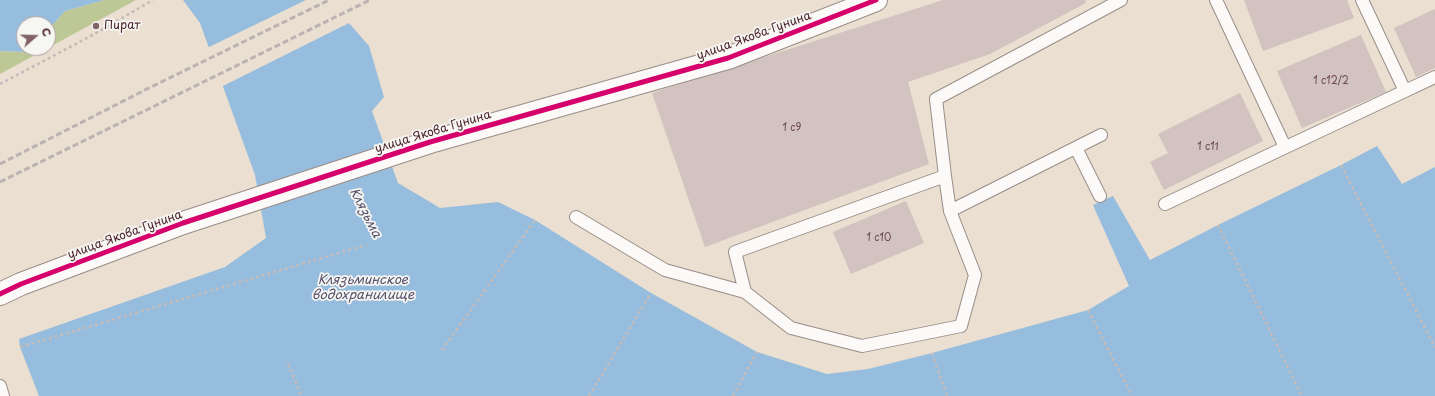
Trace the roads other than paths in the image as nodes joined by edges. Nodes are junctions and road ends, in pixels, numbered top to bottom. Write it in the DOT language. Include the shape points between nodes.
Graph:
graph roads {
  1 [pos="876,0"];
  2 [pos="1121,0"];
  3 [pos="1216,0"];
  4 [pos="1362,0"];
  5 [pos="1435,77"];
  6 [pos="1405,91"];
  7 [pos="1101,135"];
  8 [pos="1285,147"];
  9 [pos="1076,148"];
  10 [pos="945,176"];
  11 [pos="1100,196"];
  12 [pos="1165,204"];
  13 [pos="950,211"];
  14 [pos="576,216"];
  15 [pos="745,292"];
  16 [pos="0,294"];
  17 [pos="0,386"];
  18 [pos="3,396"];
  1 -- 16 [label="street, улица Якова Гунина" via="728,58 430,142 183,223"];
  2 -- 10 [label="lane" via="936,99"];
  3 -- 8 [label="lane"];
  4 -- 6 [label="lane"];
  5 -- 6 [label="lane"];
  6 -- 8 [label="lane"];
  7 -- 9 [label="lane"];
  8 -- 12 [label="lane"];
  9 -- 11 [label="lane"];
  9 -- 13 [label="lane"];
  10 -- 13 [label="lane"];
  10 -- 15 [label="lane" via="736,252"];
  13 -- 15 [label="lane" via="974,275 961,326 862,346 791,328"];
  14 -- 15 [label="lane" via="664,270"];
  17 -- 18 [label="lane"];
}
